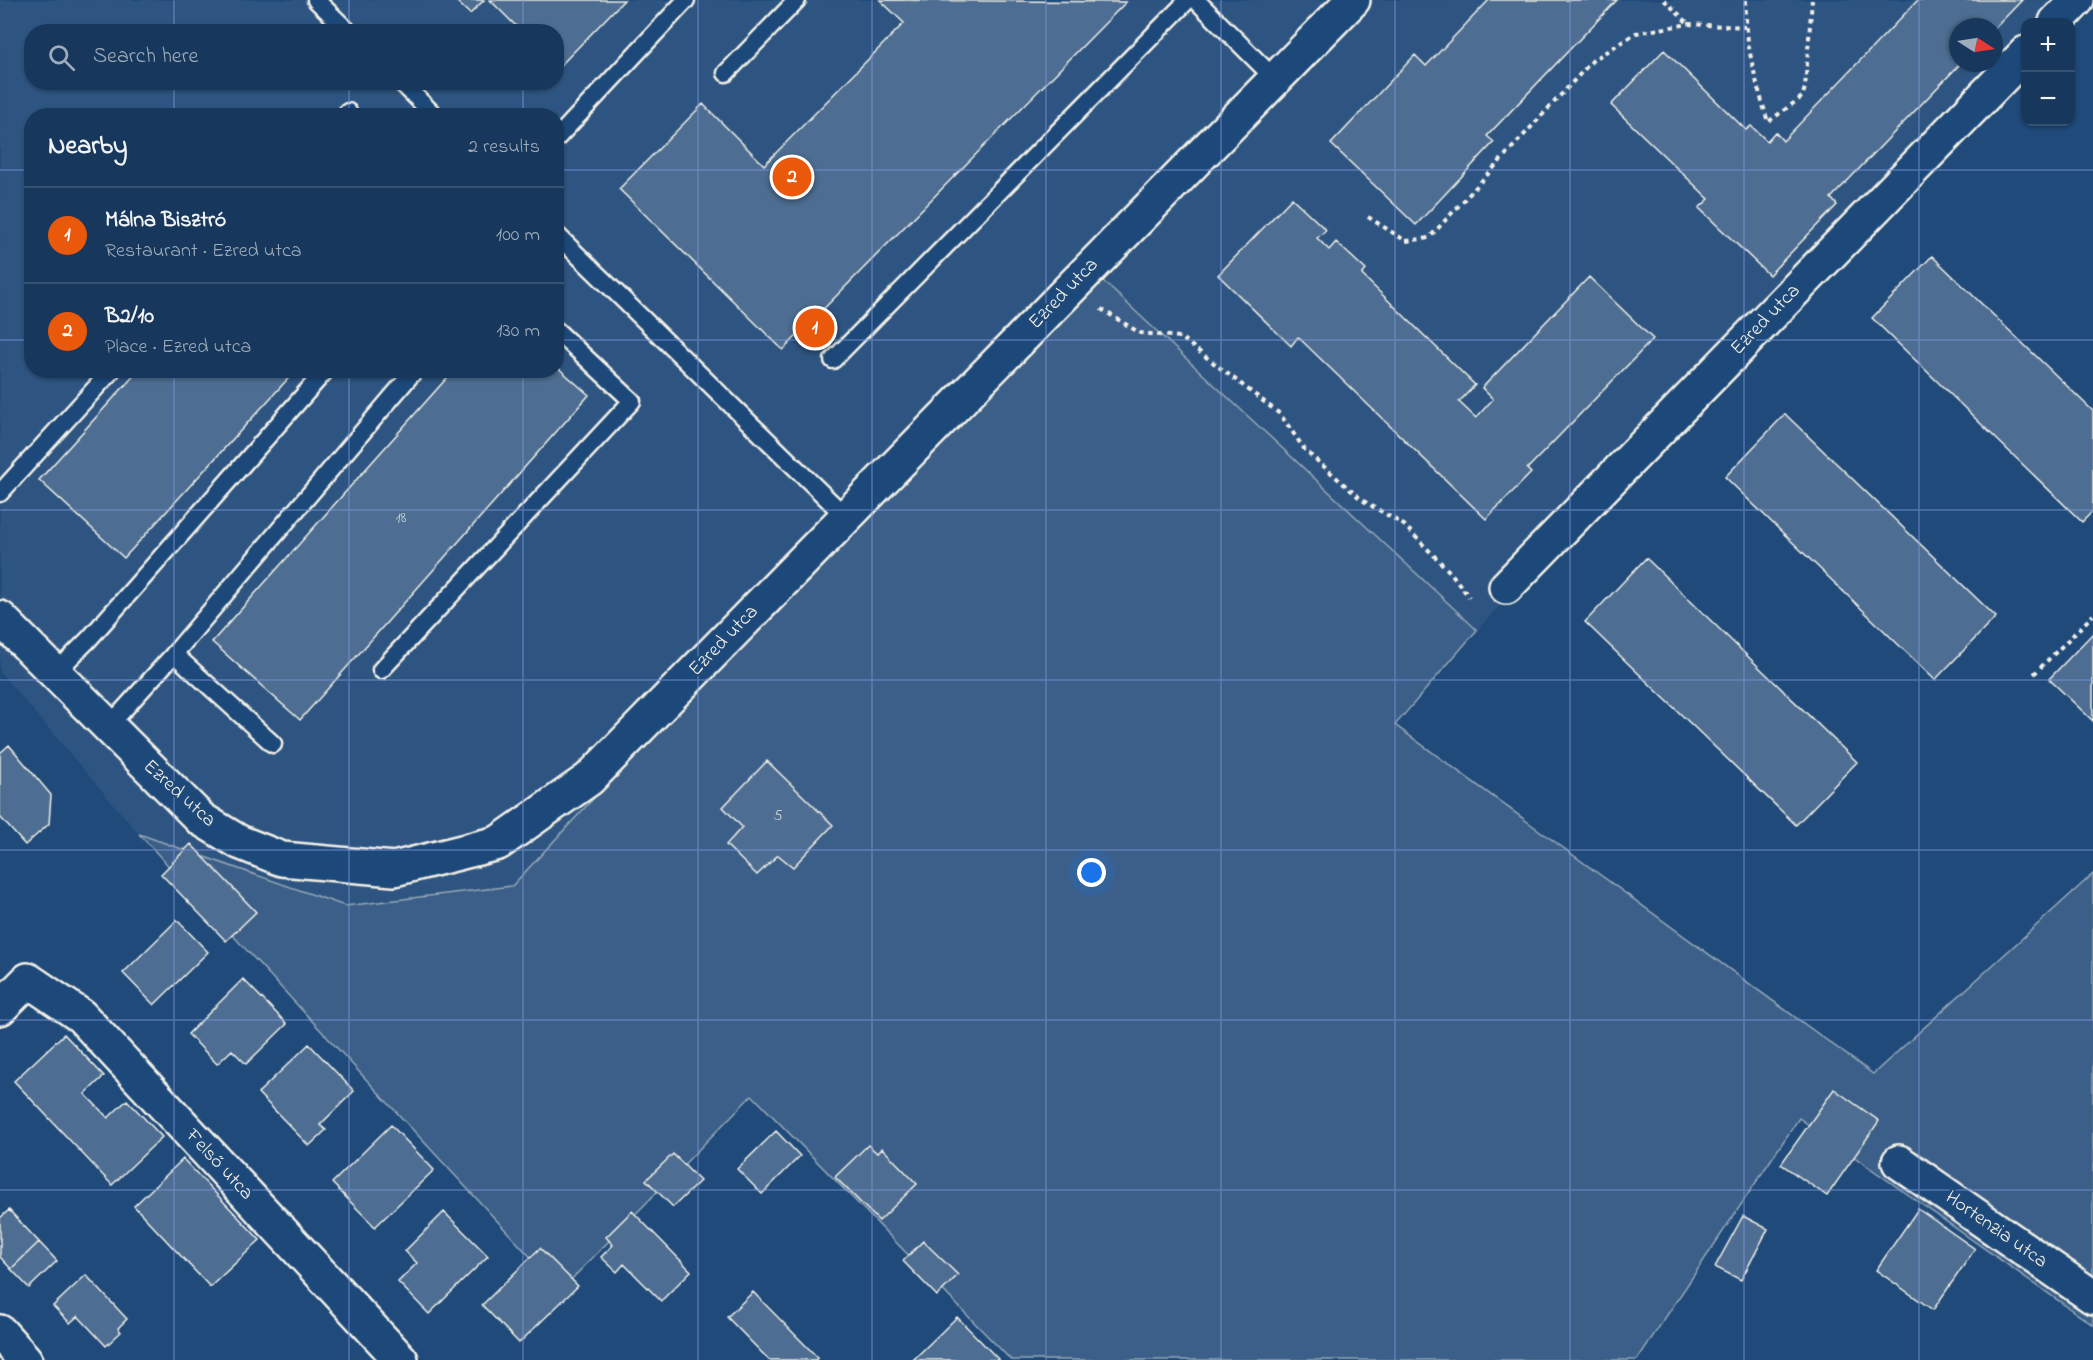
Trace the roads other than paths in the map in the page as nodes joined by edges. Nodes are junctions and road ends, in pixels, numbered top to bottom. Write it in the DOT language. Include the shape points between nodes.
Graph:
graph roads {
  1 [pos="316,0"];
  2 [pos="686,0"];
  3 [pos="797,0"];
  4 [pos="1188,0"];
  5 [pos="1196,0"];
  6 [pos="1353,0"];
  7 [pos="2078,0"];
  8 [pos="2060,18"];
  9 [pos="340,24"];
  10 [pos="2021,57"];
  11 [pos="726,73"];
  12 [pos="1275,79"];
  13 [pos="409,90"];
  14 [pos="427,108"];
  15 [pos="564,130"];
  16 [pos="564,242"];
  17 [pos="564,337"];
  18 [pos="833,360"];
  19 [pos="105,378"];
  20 [pos="320,378"];
  21 [pos="409,378"];
  22 [pos="0,493"];
  23 [pos="846,517"];
  24 [pos="1506,586"];
  25 [pos="0,618"];
  26 [pos="174,654"];
  27 [pos="381,670"];
  28 [pos="54,674"];
  29 [pos="108,727"];
  30 [pos="273,744"];
  31 [pos="0,1008"];
  32 [pos="1899,1162"];
  33 [pos="2093,1297"];
  34 [pos="0,1332"];
  35 [pos="25,1360"];
  36 [pos="401,1360"];
  1 -- 9 [label="lane"];
  2 -- 15 [label="lane"];
  3 -- 11 [label="lane"];
  4 -- 18 [label="lane"];
  5 -- 12 [label="lane"];
  6 -- 12 [label="street, Ezred utca"];
  7 -- 8 [label="street"];
  10 -- 24 [label="street, Ezred utca"];
  12 -- 23 [label="street, Ezred utca"];
  13 -- 14 [label="lane"];
  16 -- 23 [label="lane"];
  17 -- 27 [label="lane" via="632,401"];
  19 -- 22 [label="lane"];
  20 -- 28 [label="lane"];
  21 -- 26 [label="lane"];
  23 -- 29 [label="street, Ezred utca" via="589,778 498,843 394,869 282,859 239,842 201,819"];
  25 -- 28 [label="street, Ezred utca"];
  26 -- 29 [label="lane"];
  26 -- 30 [label="lane"];
  28 -- 29 [label="street, Ezred utca"];
  31 -- 36 [label="street, Felső utca" via="28,980 81,1016"];
  32 -- 33 [label="street, Hortenzia utca"];
  34 -- 35 [label="street"];
}
